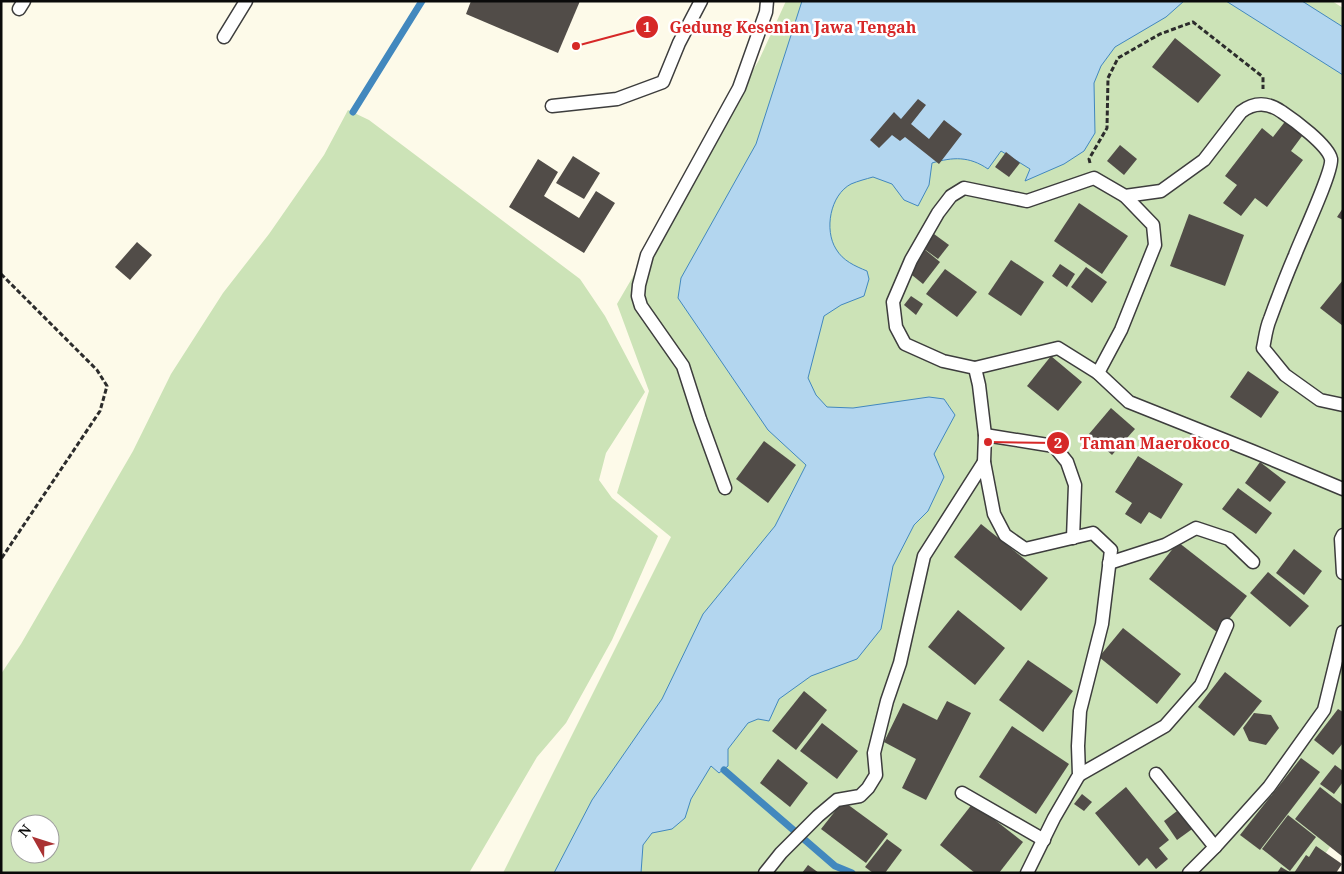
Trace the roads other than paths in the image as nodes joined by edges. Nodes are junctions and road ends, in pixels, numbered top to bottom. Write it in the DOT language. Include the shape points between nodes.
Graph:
graph roads {
  1 [pos="246,1"];
  2 [pos="701,1"];
  3 [pos="767,1"];
  4 [pos="224,36"];
  5 [pos="552,106"];
  6 [pos="1125,196"];
  7 [pos="975,368"];
  8 [pos="1098,373"];
  9 [pos="1343,405"];
  10 [pos="985,435"];
  11 [pos="984,462"];
  12 [pos="725,488"];
  13 [pos="1343,489"];
  14 [pos="1343,534"];
  15 [pos="1073,538"];
  16 [pos="1253,562"];
  17 [pos="1109,563"];
  18 [pos="1343,573"];
  19 [pos="1227,625"];
  20 [pos="1343,632"];
  21 [pos="1156,774"];
  22 [pos="1079,775"];
  23 [pos="962,793"];
  24 [pos="1044,840"];
  25 [pos="1215,847"];
  26 [pos="765,873"];
  27 [pos="1027,873"];
  28 [pos="1189,873"];
  1 -- 4 [label="lane"];
  2 -- 5 [label="lane" via="663,82 617,99"];
  3 -- 12 [label="lane" via="739,88 647,255 638,296 641,306 683,366"];
  6 -- 7 [label="lane" via="1094,178 1027,202 964,188 951,196 938,212 911,260 893,302 896,328 905,344 942,361"];
  6 -- 8 [label="lane" via="1153,225 1155,245 1121,330"];
  6 -- 9 [label="lane" via="1161,191 1204,160 1241,112 1252,104 1277,108 1300,124 1327,152 1331,162 1268,322 1263,348 1285,375 1320,400"];
  7 -- 8 [label="lane" via="1058,348"];
  7 -- 10 [label="lane"];
  8 -- 13 [label="lane" via="1129,402"];
  10 -- 11 [label="lane"];
  10 -- 15 [label="lane" via="1054,446 1067,462 1075,485"];
  11 -- 15 [label="lane" via="994,514 1005,534 1025,549"];
  11 -- 26 [label="lane" via="924,556 900,663 874,753 876,775 860,796 837,800 818,816"];
  14 -- 18 [label="lane"];
  15 -- 17 [label="lane" via="1093,533 1111,550"];
  16 -- 17 [label="lane" via="1229,539 1196,528 1166,545"];
  17 -- 22 [label="lane" via="1102,624 1080,710"];
  19 -- 22 [label="lane" via="1201,685 1165,726"];
  20 -- 25 [label="lane" via="1324,710 1270,787"];
  21 -- 25 [label="lane"];
  22 -- 24 [label="lane"];
  23 -- 24 [label="lane"];
  24 -- 27 [label="lane"];
  25 -- 28 [label="lane"];
}
